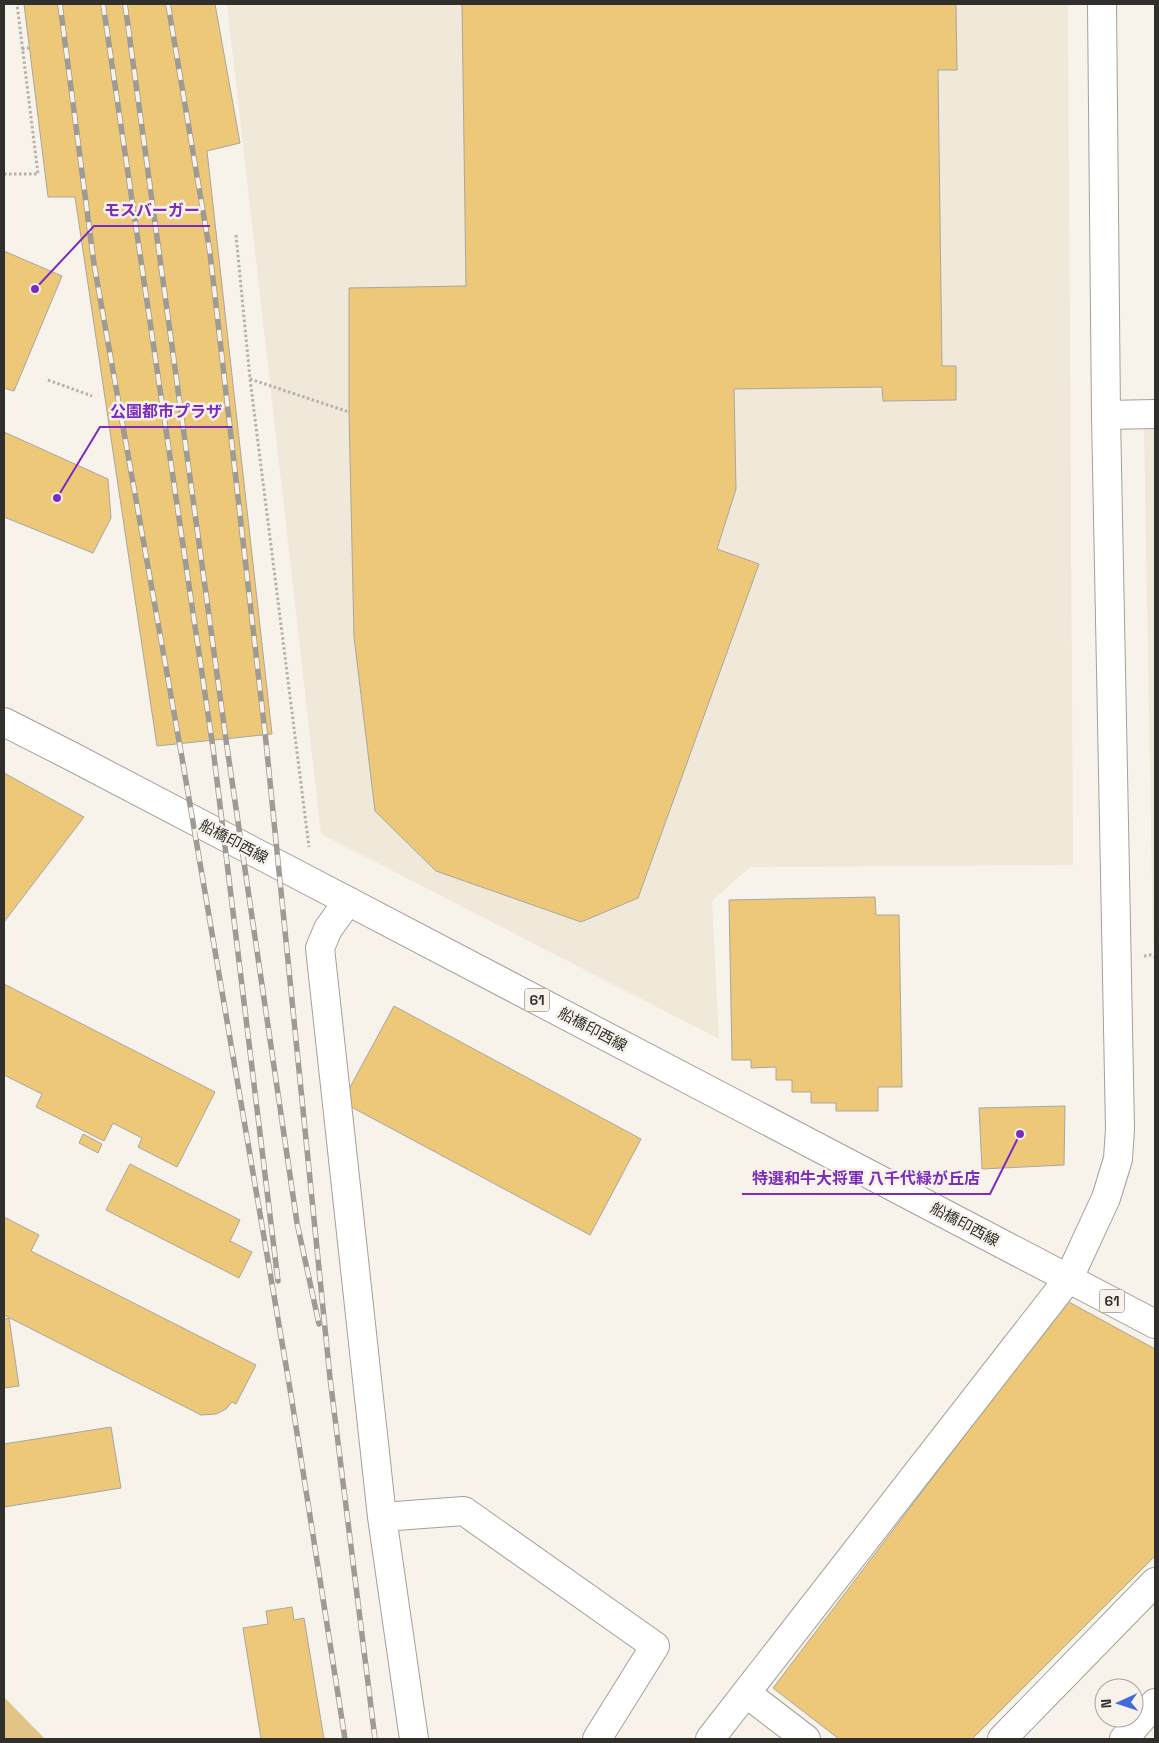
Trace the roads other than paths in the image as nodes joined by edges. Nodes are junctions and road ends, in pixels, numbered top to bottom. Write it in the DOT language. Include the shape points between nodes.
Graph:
graph roads {
  1 [pos="1102,4"];
  2 [pos="1155,414"];
  3 [pos="1106,415"];
  4 [pos="4,722"];
  5 [pos="348,901"];
  6 [pos="1069,1278"];
  7 [pos="1155,1324"];
  8 [pos="382,1517"];
  9 [pos="1155,1582"];
  10 [pos="746,1693"];
  11 [pos="1155,1703"];
  12 [pos="414,1739"];
  13 [pos="597,1739"];
  14 [pos="710,1739"];
  15 [pos="806,1739"];
  16 [pos="1002,1739"];
  17 [pos="1124,1739"];
  1 -- 3 [label="street"];
  2 -- 3 [label="street"];
  3 -- 6 [label="street" via="1120,1129 1118,1159 1106,1198"];
  4 -- 5 [label="street, 船橋印西線 / 61"];
  5 -- 6 [label="street, 船橋印西線 / 61"];
  5 -- 8 [label="street" via="328,929 320,948"];
  6 -- 7 [label="street, 船橋印西線 / 61"];
  6 -- 10 [label="street"];
  8 -- 12 [label="street"];
  8 -- 13 [label="street" via="464,1511 655,1646"];
  9 -- 16 [label="street"];
  10 -- 14 [label="street"];
  10 -- 15 [label="street"];
  11 -- 17 [label="street"];
}
